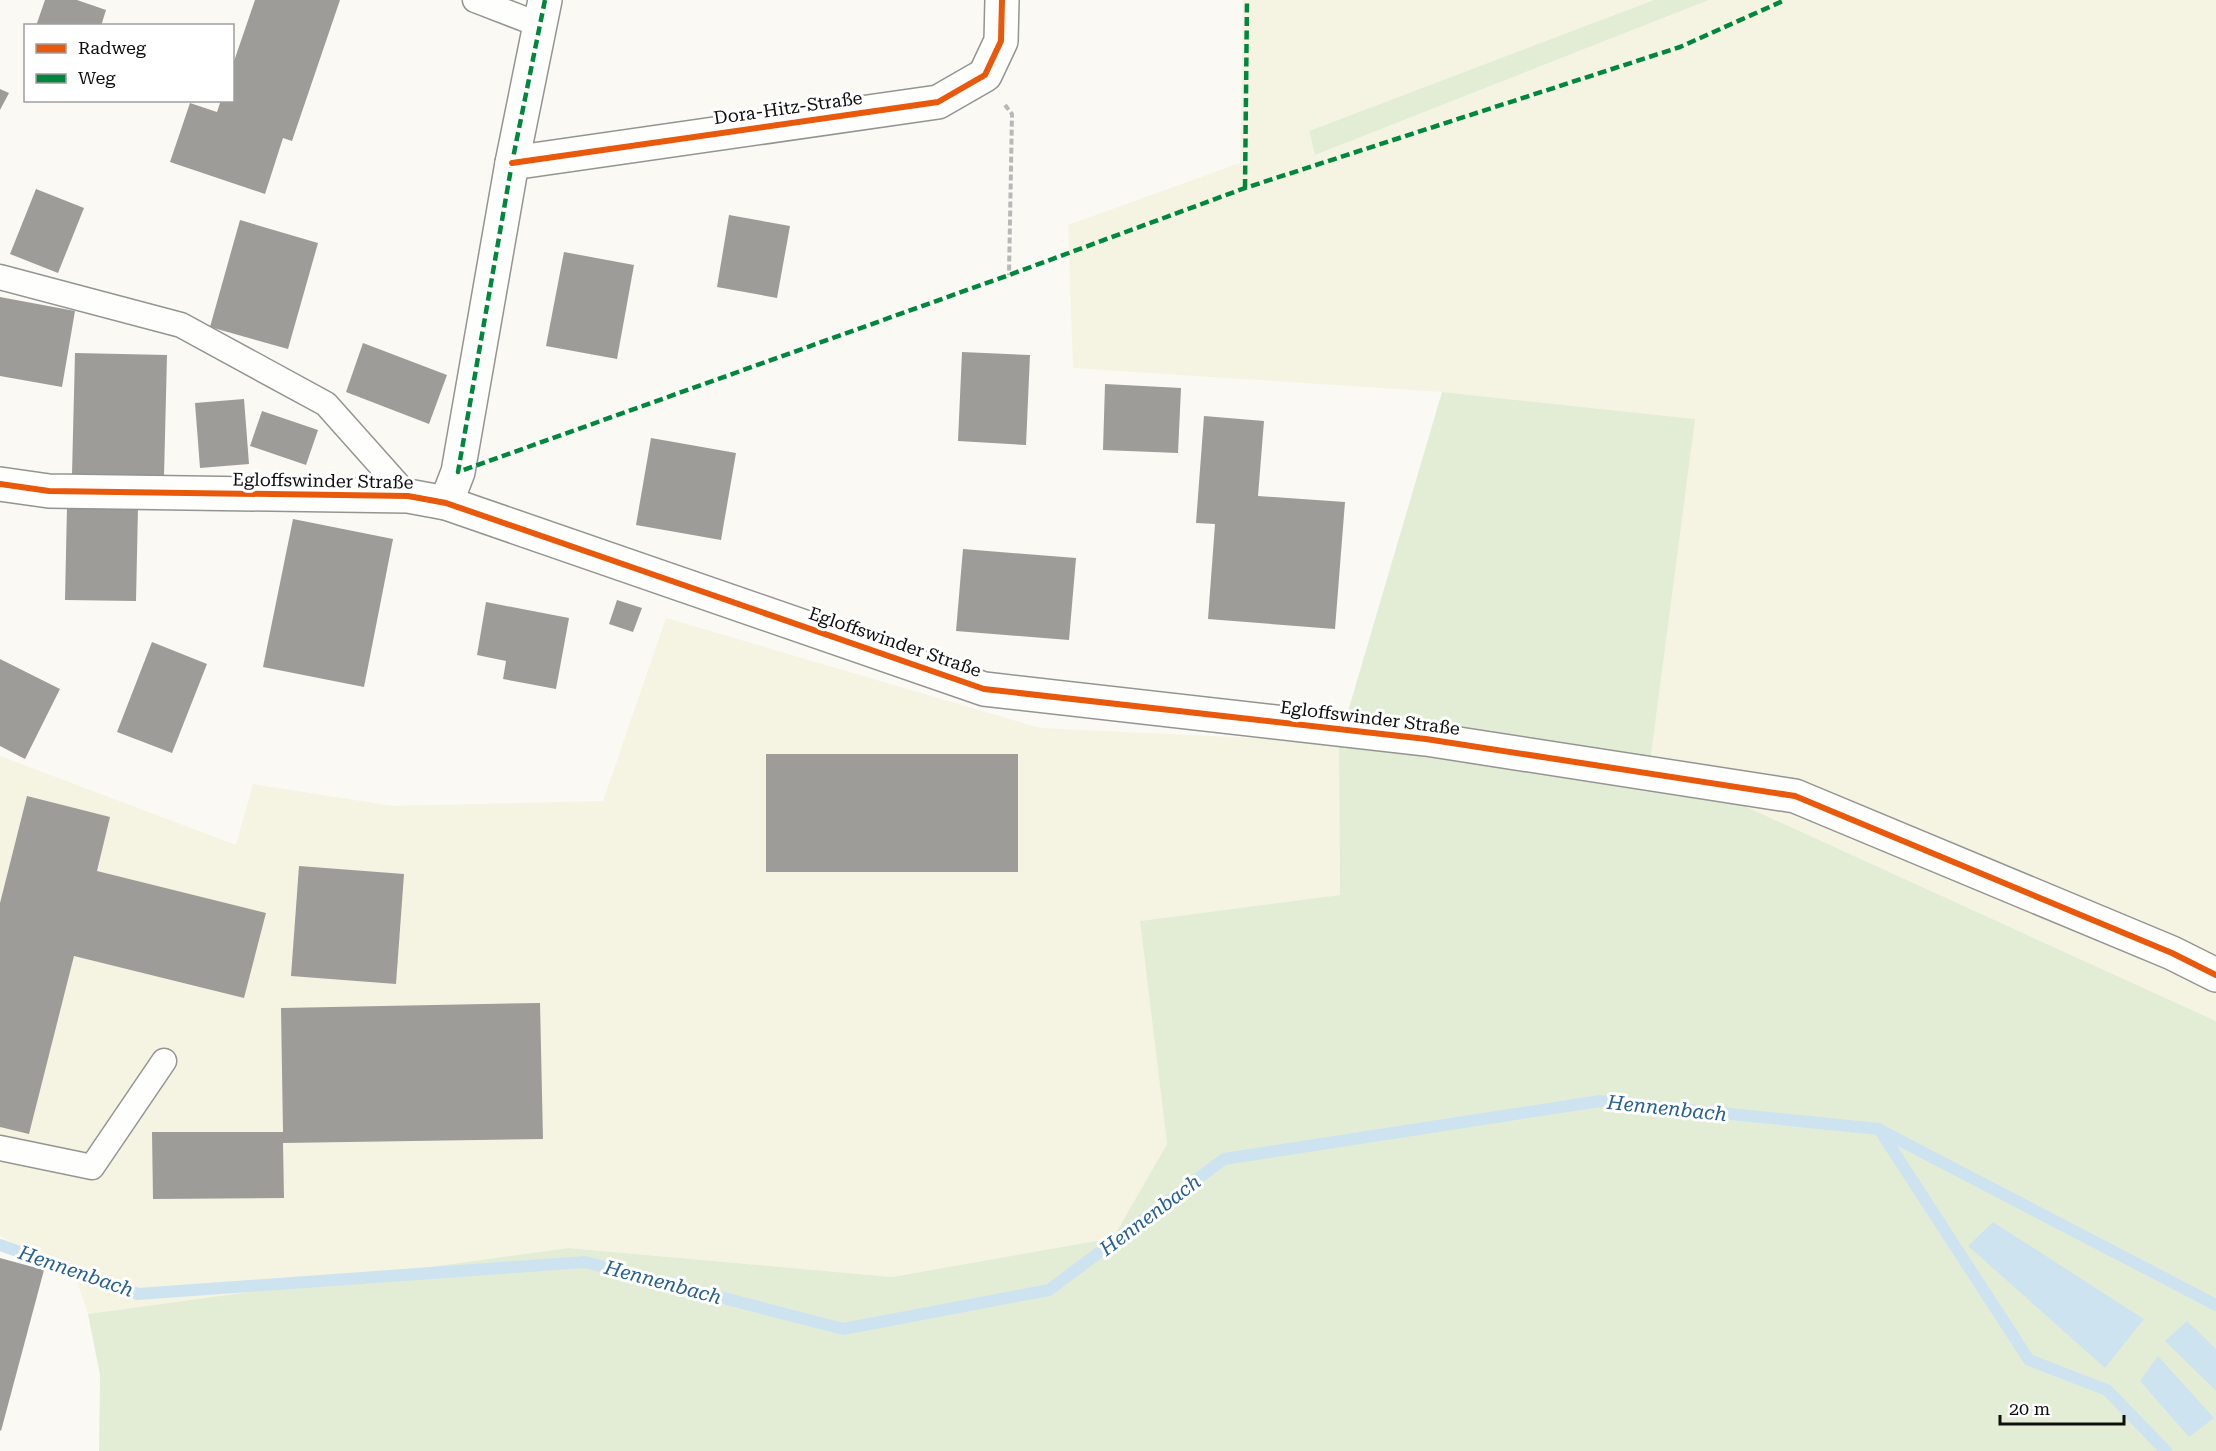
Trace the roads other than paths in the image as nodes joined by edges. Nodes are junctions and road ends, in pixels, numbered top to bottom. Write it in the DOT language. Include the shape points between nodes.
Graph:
graph roads {
  1 [pos="475,0"];
  2 [pos="1002,0"];
  3 [pos="542,12"];
  4 [pos="512,163"];
  5 [pos="0,277"];
  6 [pos="0,484"];
  7 [pos="408,496"];
  8 [pos="446,503"];
  9 [pos="2216,975"];
  10 [pos="164,1061"];
  11 [pos="0,1148"];
  1 -- 3 [label="lane"];
  2 -- 4 [label="street, Dora-Hitz-Straße" via="1001,41 985,75 938,102"];
  3 -- 4 [label="street"];
  4 -- 8 [label="street" via="458,472"];
  5 -- 7 [label="lane, Egloffswinder Straße" via="181,325 326,404"];
  6 -- 7 [label="street, Egloffswinder Straße" via="49,491"];
  7 -- 8 [label="street, Egloffswinder Straße"];
  8 -- 9 [label="street, Egloffswinder Straße" via="984,688 1425,739 1795,796 2172,953"];
  10 -- 11 [label="lane" via="92,1167"];
}
